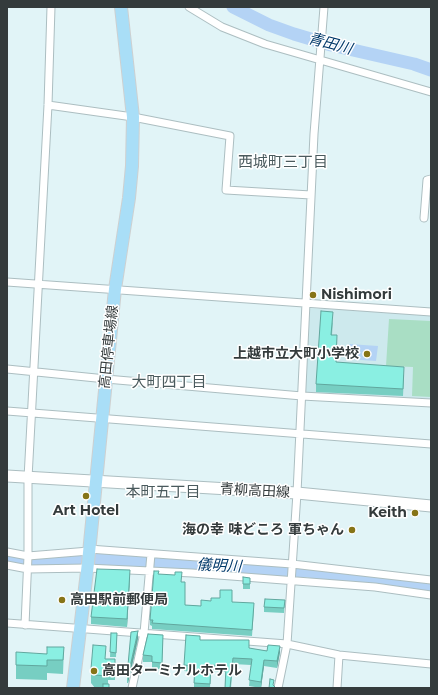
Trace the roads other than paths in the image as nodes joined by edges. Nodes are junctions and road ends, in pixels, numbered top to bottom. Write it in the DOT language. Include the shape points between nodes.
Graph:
graph roads {
  1 [pos="51,7"];
  2 [pos="122,7"];
  3 [pos="189,7"];
  4 [pos="324,7"];
  5 [pos="320,58"];
  6 [pos="431,92"];
  7 [pos="48,105"];
  8 [pos="133,117"];
  9 [pos="431,179"];
  10 [pos="311,195"];
  11 [pos="424,218"];
  12 [pos="7,282"];
  13 [pos="37,284"];
  14 [pos="115,289"];
  15 [pos="307,303"];
  16 [pos="431,312"];
  17 [pos="7,368"];
  18 [pos="34,371"];
  19 [pos="106,379"];
  20 [pos="302,396"];
  21 [pos="431,403"];
  22 [pos="7,411"];
  23 [pos="32,413"];
  24 [pos="101,418"];
  25 [pos="300,434"];
  26 [pos="431,444"];
  27 [pos="7,476"];
  28 [pos="28,478"];
  29 [pos="96,482"];
  30 [pos="297,493"];
  31 [pos="431,506"];
  32 [pos="7,552"];
  33 [pos="28,556"];
  34 [pos="151,556"];
  35 [pos="88,557"];
  36 [pos="292,564"];
  37 [pos="7,565"];
  38 [pos="28,569"];
  39 [pos="150,570"];
  40 [pos="291,578"];
  41 [pos="431,580"];
  42 [pos="431,595"];
  43 [pos="7,624"];
  44 [pos="25,625"];
  45 [pos="81,629"];
  46 [pos="144,633"];
  47 [pos="286,644"];
  48 [pos="339,655"];
  49 [pos="431,664"];
  50 [pos="73,688"];
  51 [pos="132,688"];
  52 [pos="278,688"];
  53 [pos="337,688"];
  1 -- 7 [label="street"];
  2 -- 8 [label="main road, 高田停車場線"];
  3 -- 5 [label="street" via="230,30 265,44"];
  4 -- 5 [label="street"];
  5 -- 6 [label="street"];
  5 -- 10 [label="street"];
  7 -- 8 [label="street"];
  7 -- 13 [label="street"];
  8 -- 10 [label="street" via="230,136 226,190"];
  8 -- 14 [label="main road, 高田停車場線" via="129,198"];
  9 -- 11 [label="street" via="427,180"];
  10 -- 15 [label="street"];
  12 -- 13 [label="street"];
  13 -- 14 [label="street"];
  13 -- 18 [label="street"];
  14 -- 15 [label="street"];
  14 -- 19 [label="main road, 高田停車場線"];
  15 -- 16 [label="street"];
  15 -- 20 [label="street"];
  17 -- 18 [label="street"];
  18 -- 19 [label="street"];
  18 -- 23 [label="street"];
  19 -- 20 [label="street"];
  19 -- 24 [label="main road, 高田停車場線"];
  20 -- 21 [label="street"];
  20 -- 25 [label="street"];
  22 -- 23 [label="street"];
  23 -- 24 [label="street"];
  23 -- 28 [label="street"];
  24 -- 25 [label="street"];
  24 -- 29 [label="main road, 高田停車場線"];
  25 -- 26 [label="street"];
  25 -- 30 [label="street"];
  27 -- 28 [label="main road, 青柳高田線"];
  28 -- 29 [label="main road, 青柳高田線"];
  28 -- 33 [label="street"];
  29 -- 30 [label="main road, 青柳高田線"];
  29 -- 35 [label="main road, 高田停車場線"];
  30 -- 31 [label="main road, 青柳高田線"];
  30 -- 36 [label="street"];
  32 -- 33 [label="street"];
  33 -- 35 [label="street"];
  33 -- 38 [label="street"];
  34 -- 35 [label="street"];
  34 -- 36 [label="street"];
  34 -- 39 [label="street"];
  35 -- 38 [label="street"];
  35 -- 39 [label="street"];
  35 -- 45 [label="main road, 高田停車場線"];
  36 -- 40 [label="street"];
  36 -- 41 [label="street"];
  37 -- 38 [label="street"];
  38 -- 44 [label="street"];
  39 -- 40 [label="street"];
  39 -- 46 [label="street"];
  40 -- 42 [label="street"];
  40 -- 47 [label="street"];
  43 -- 44 [label="street"];
  44 -- 45 [label="street"];
  45 -- 46 [label="street"];
  45 -- 50 [label="main road, 高田停車場線"];
  46 -- 47 [label="street"];
  46 -- 51 [label="street"];
  47 -- 48 [label="street"];
  47 -- 52 [label="street"];
  48 -- 49 [label="street"];
  48 -- 53 [label="street"];
}
